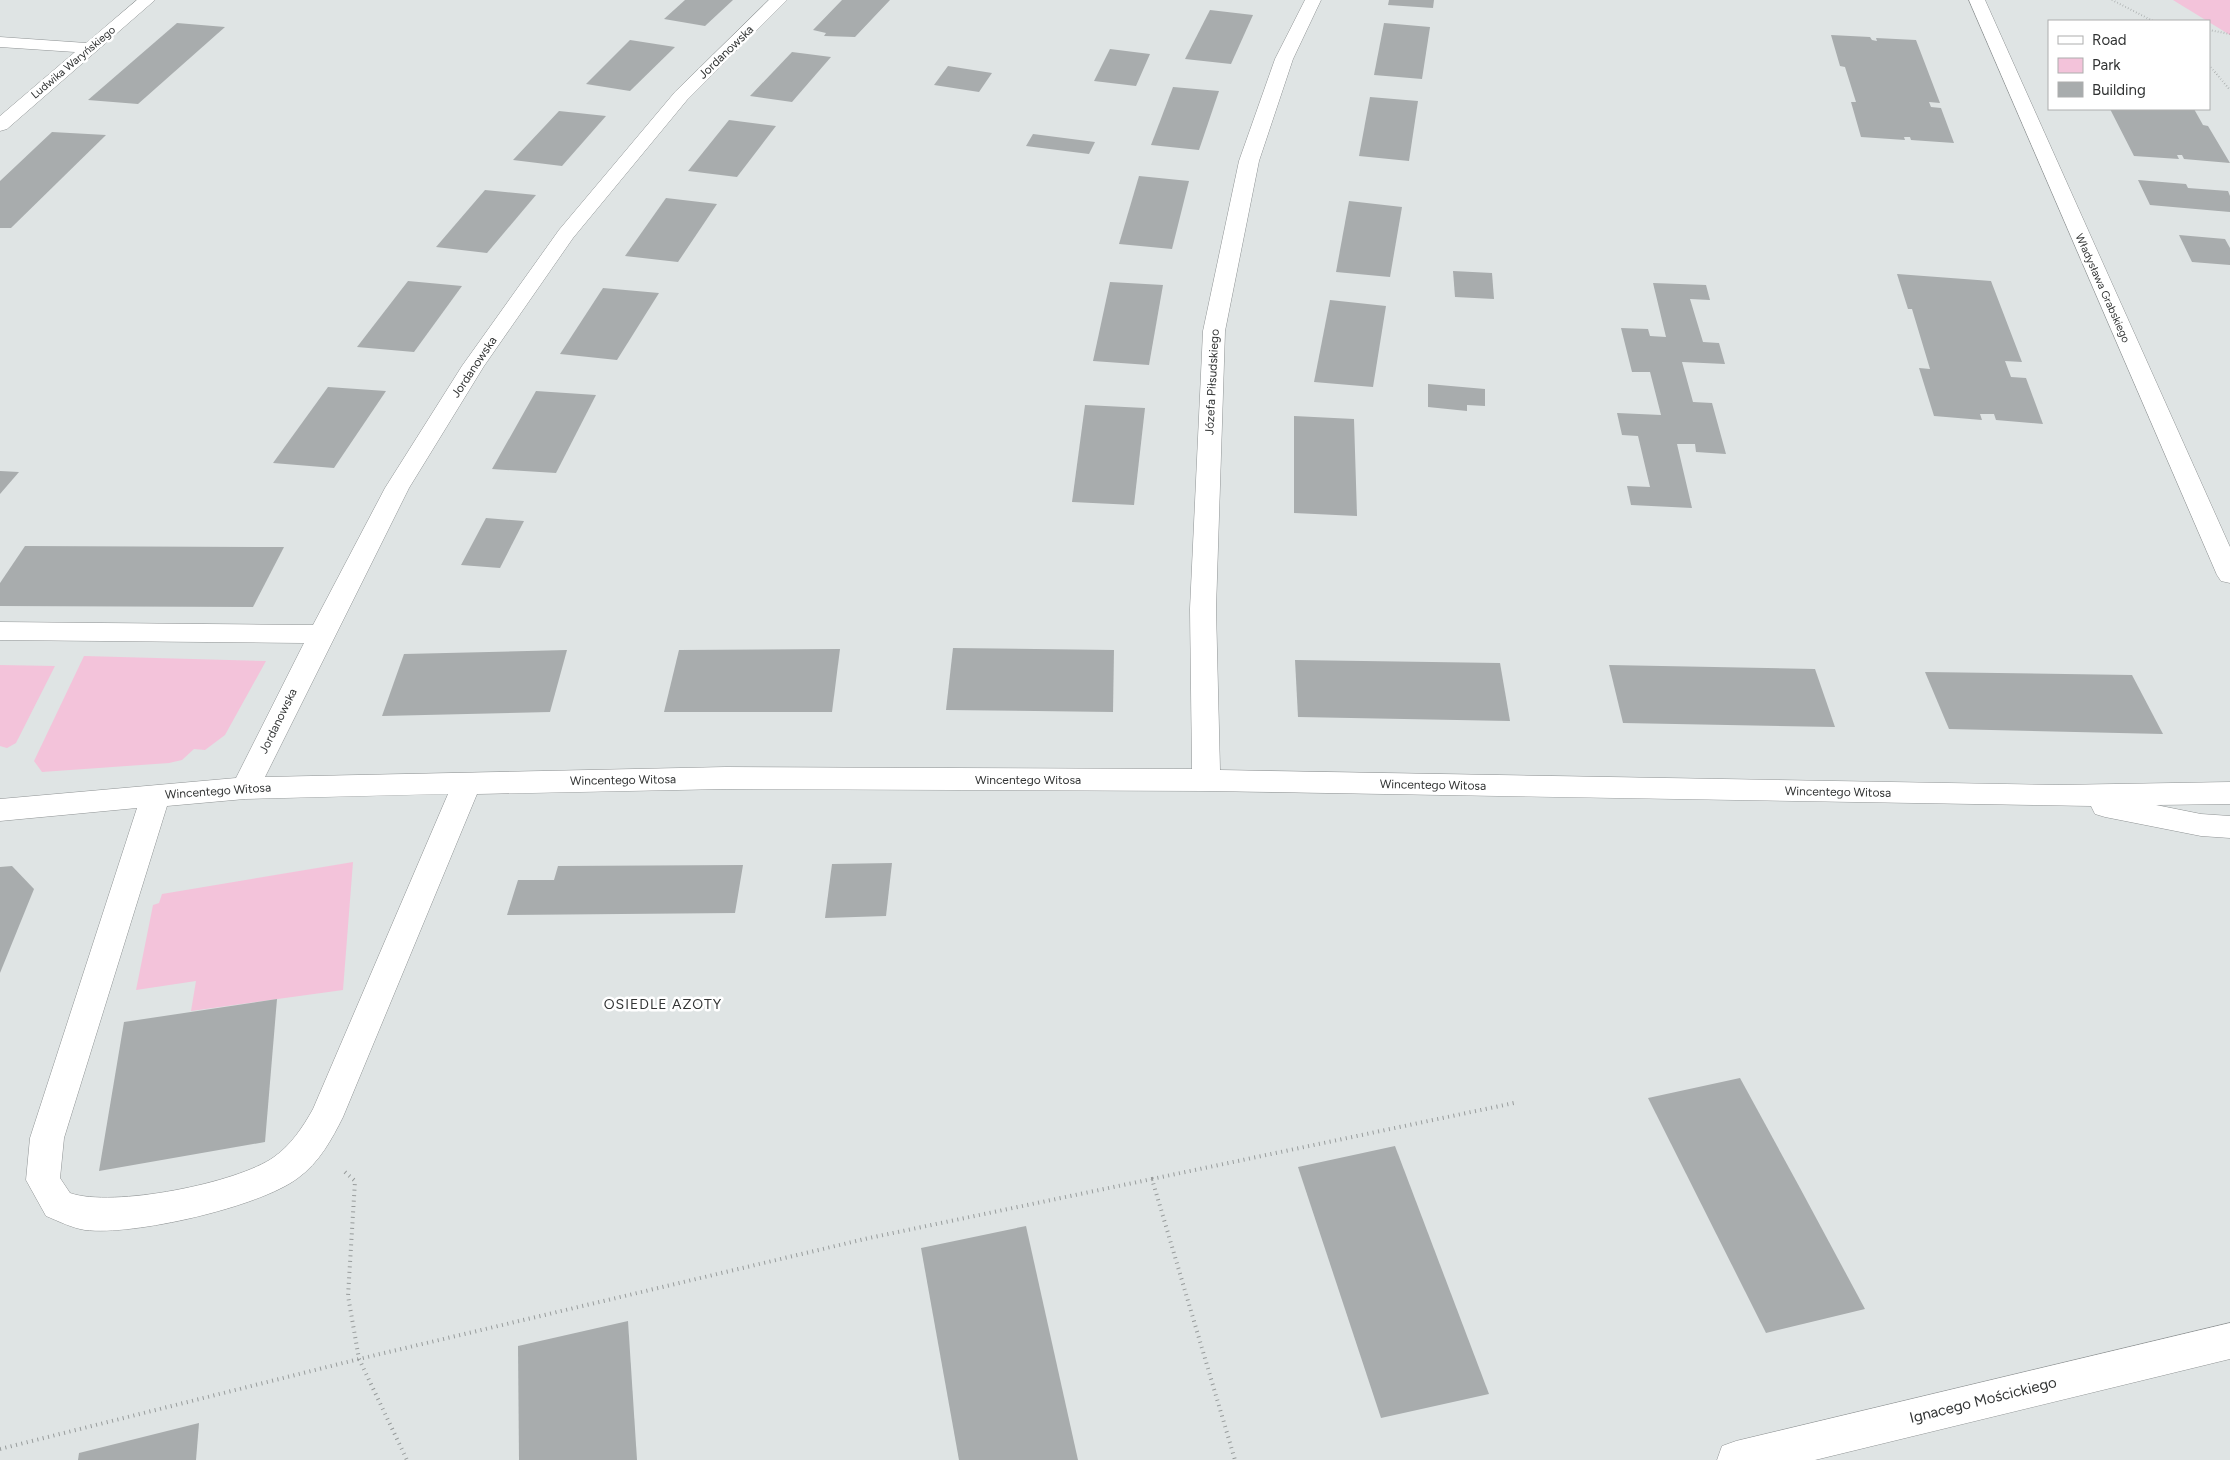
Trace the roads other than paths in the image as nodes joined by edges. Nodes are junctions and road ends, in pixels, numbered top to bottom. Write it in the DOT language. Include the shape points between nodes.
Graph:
graph roads {
  1 [pos="147,0"];
  2 [pos="779,0"];
  3 [pos="1312,0"];
  4 [pos="1977,0"];
  5 [pos="0,42"];
  6 [pos="88,48"];
  7 [pos="0,125"];
  8 [pos="2230,575"];
  9 [pos="0,631"];
  10 [pos="321,634"];
  11 [pos="1206,780"];
  12 [pos="467,783"];
  13 [pos="245,788"];
  14 [pos="2230,793"];
  15 [pos="156,795"];
  16 [pos="2057,796"];
  17 [pos="0,810"];
  18 [pos="2230,827"];
  19 [pos="2230,1341"];
  20 [pos="1736,1460"];
  1 -- 6 [label="street, Ludwika Waryńskiego"];
  2 -- 10 [label="street, Jordanowska" via="681,96 566,234 473,366 397,488"];
  3 -- 11 [label="street, Józefa Piłsudskiego" via="1284,59 1249,161 1214,331 1203,609"];
  4 -- 8 [label="street, Władysława Grabskiego"];
  5 -- 6 [label="street"];
  6 -- 7 [label="street, Ludwika Waryńskiego"];
  9 -- 10 [label="street"];
  10 -- 13 [label="street, Jordanowska"];
  11 -- 12 [label="street, Wincentego Witosa" via="726,778"];
  11 -- 16 [label="street, Wincentego Witosa"];
  12 -- 13 [label="street, Wincentego Witosa"];
  12 -- 15 [label="street" via="330,1108 312,1143 285,1169 238,1191 122,1214 85,1214 58,1205 43,1180 47,1138"];
  13 -- 15 [label="street, Wincentego Witosa"];
  14 -- 16 [label="street, Wincentego Witosa"];
  15 -- 17 [label="street, Wincentego Witosa"];
  16 -- 18 [label="street, Wincentego Witosa" via="2201,825"];
  19 -- 20 [label="street, Ignacego Mościckiego"];
}
